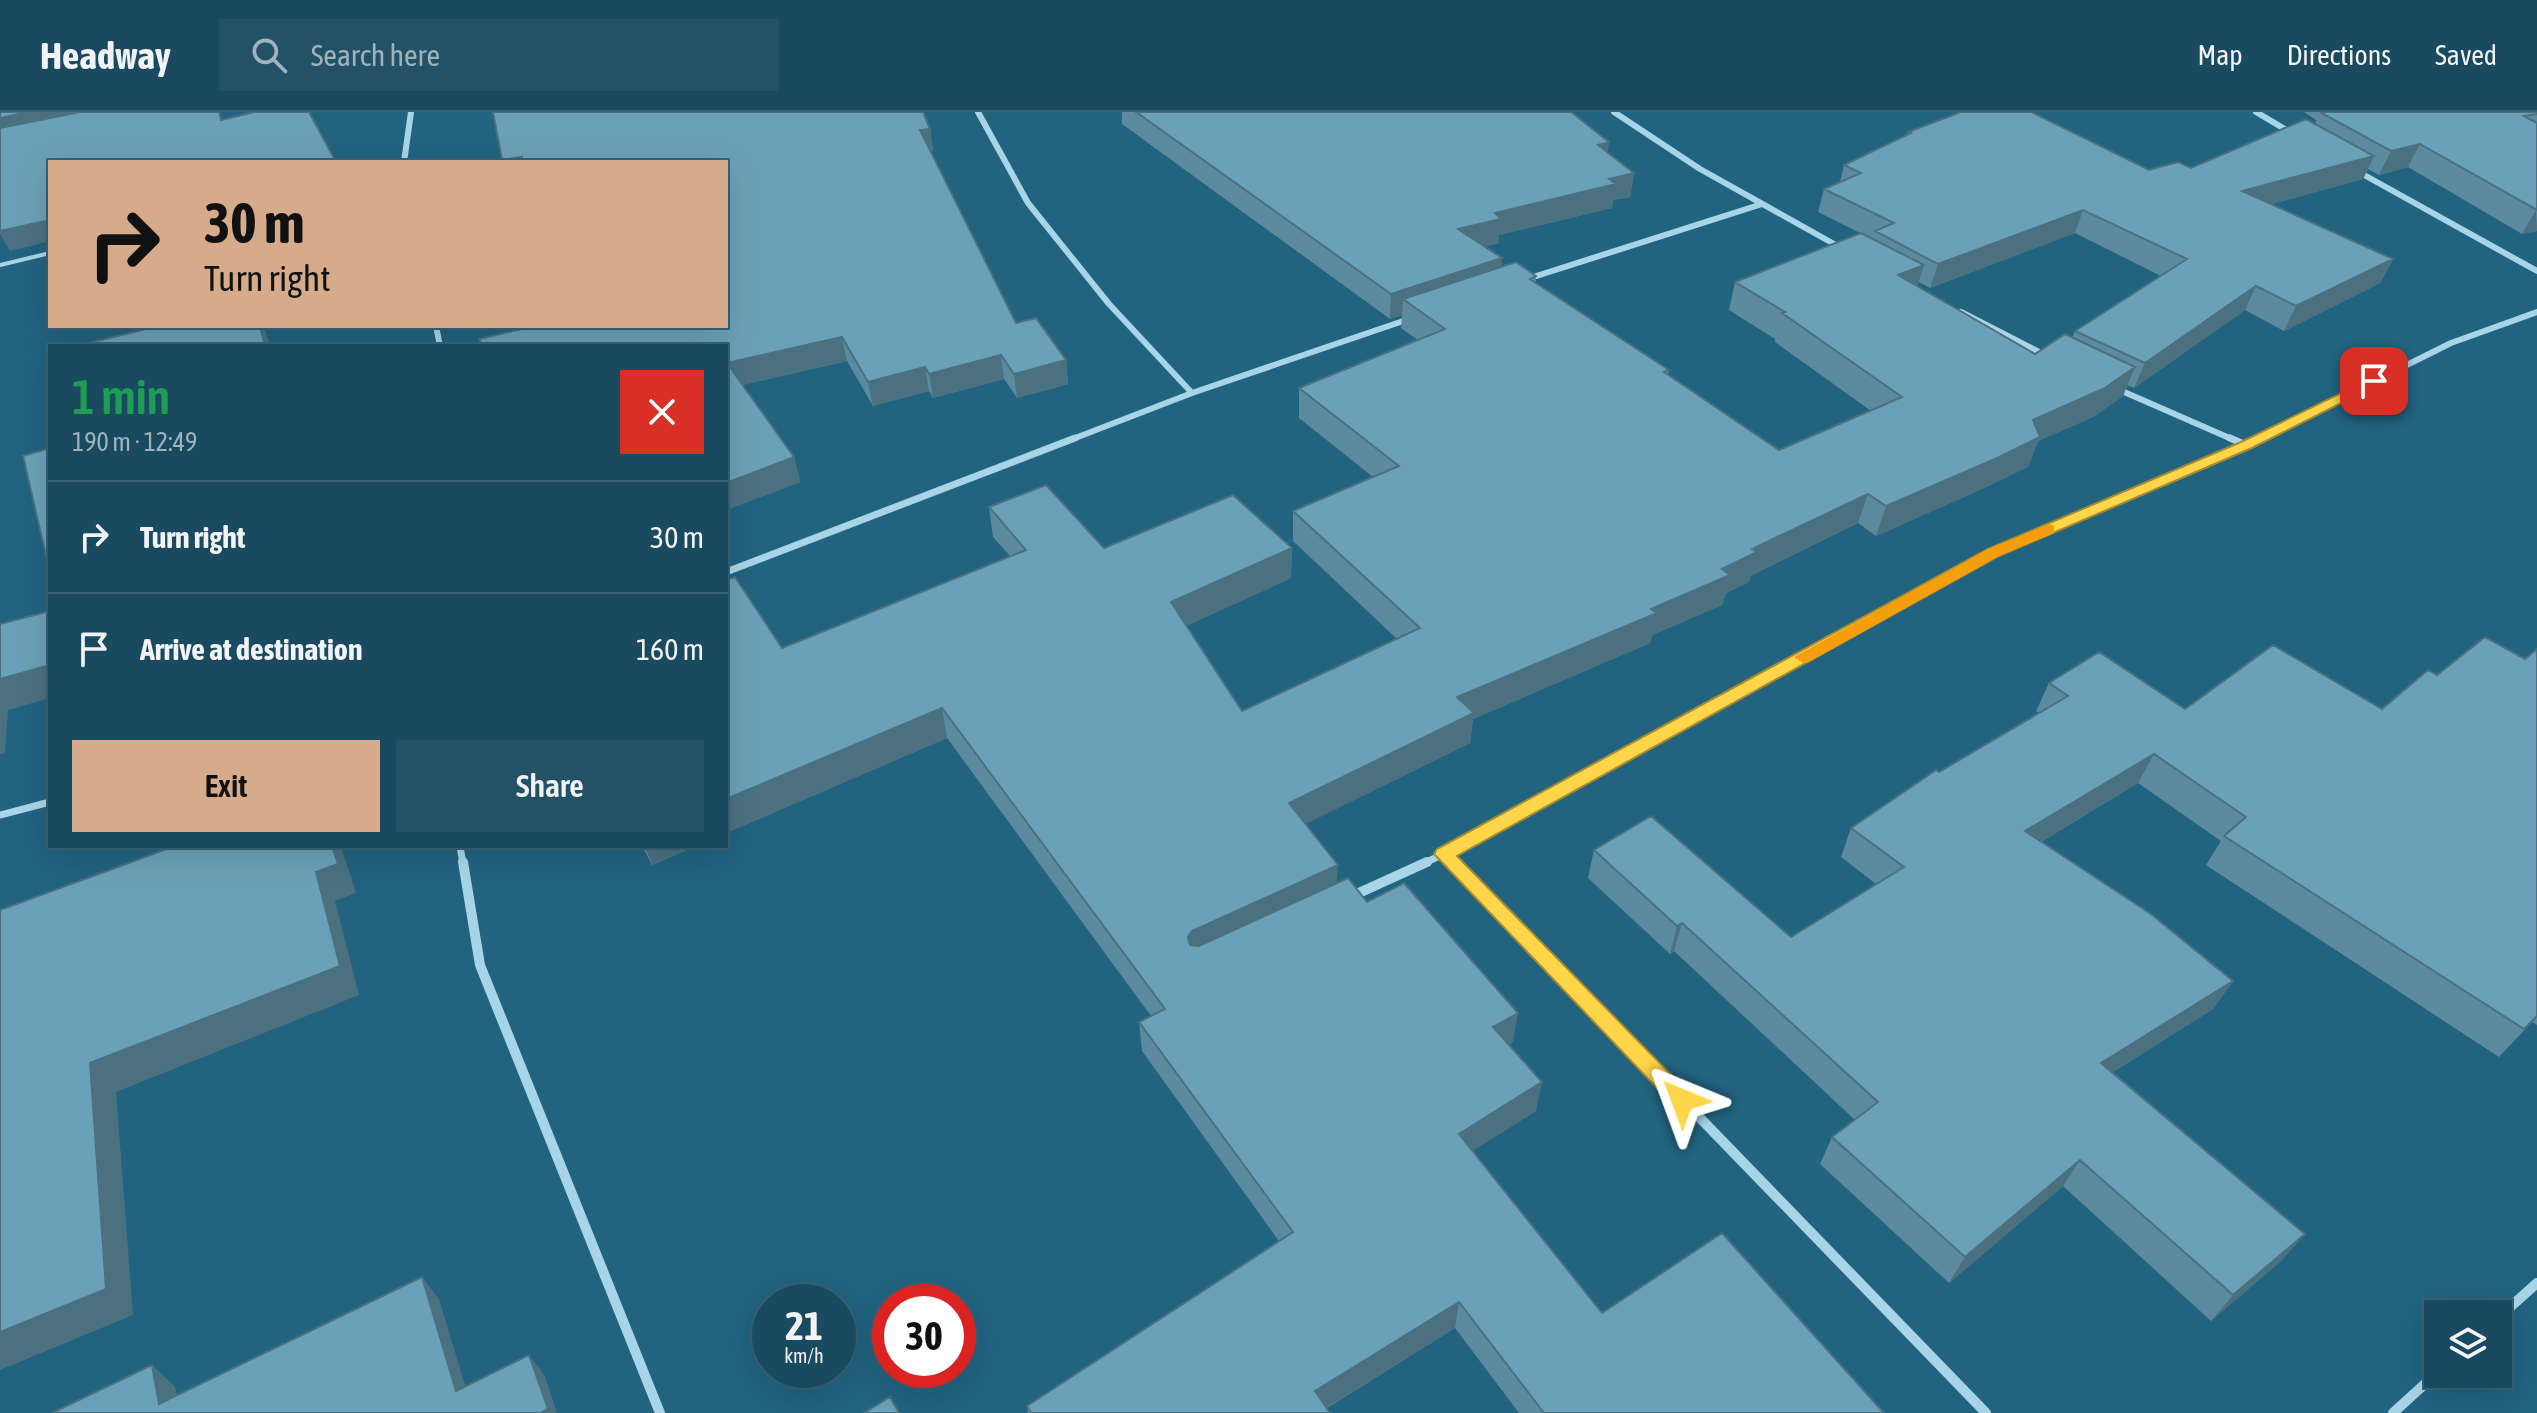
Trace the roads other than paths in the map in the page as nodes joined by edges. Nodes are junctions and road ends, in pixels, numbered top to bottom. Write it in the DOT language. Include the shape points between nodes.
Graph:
graph roads {
  1 [pos="411,112"];
  2 [pos="978,112"];
  3 [pos="1614,112"];
  4 [pos="2256,112"];
  5 [pos="2295,135"];
  6 [pos="404,160"];
  7 [pos="2346,165"];
  8 [pos="1762,204"];
  9 [pos="48,253"];
  10 [pos="1853,255"];
  11 [pos="0,265"];
  12 [pos="2537,271"];
  13 [pos="1514,283"];
  14 [pos="1949,305"];
  15 [pos="2537,312"];
  16 [pos="1426,313"];
  17 [pos="2046,356"];
  18 [pos="2112,387"];
  19 [pos="1192,393"];
  20 [pos="2246,445"];
  21 [pos="728,571"];
  22 [pos="48,803"];
  23 [pos="0,815"];
  24 [pos="460,848"];
  25 [pos="1444,854"];
  26 [pos="1334,905"];
  27 [pos="2537,1283"];
  28 [pos="2512,1305"];
  29 [pos="2424,1385"];
  30 [pos="660,1413"];
  31 [pos="1986,1413"];
  32 [pos="2393,1413"];
  1 -- 6 [label="street"];
  2 -- 19 [label="street" via="1028,203 1109,304"];
  3 -- 8 [label="street"];
  4 -- 5 [label="street"];
  7 -- 12 [label="street"];
  8 -- 10 [label="street"];
  8 -- 13 [label="street"];
  9 -- 11 [label="lane"];
  14 -- 17 [label="street"];
  15 -- 20 [label="street" via="2451,343"];
  16 -- 19 [label="street"];
  18 -- 20 [label="street"];
  19 -- 21 [label="street"];
  20 -- 25 [label="street" via="1994,553"];
  22 -- 23 [label="street"];
  24 -- 30 [label="street" via="480,965"];
  25 -- 26 [label="street"];
  25 -- 31 [label="street"];
  27 -- 28 [label="street"];
  29 -- 32 [label="street"];
}
